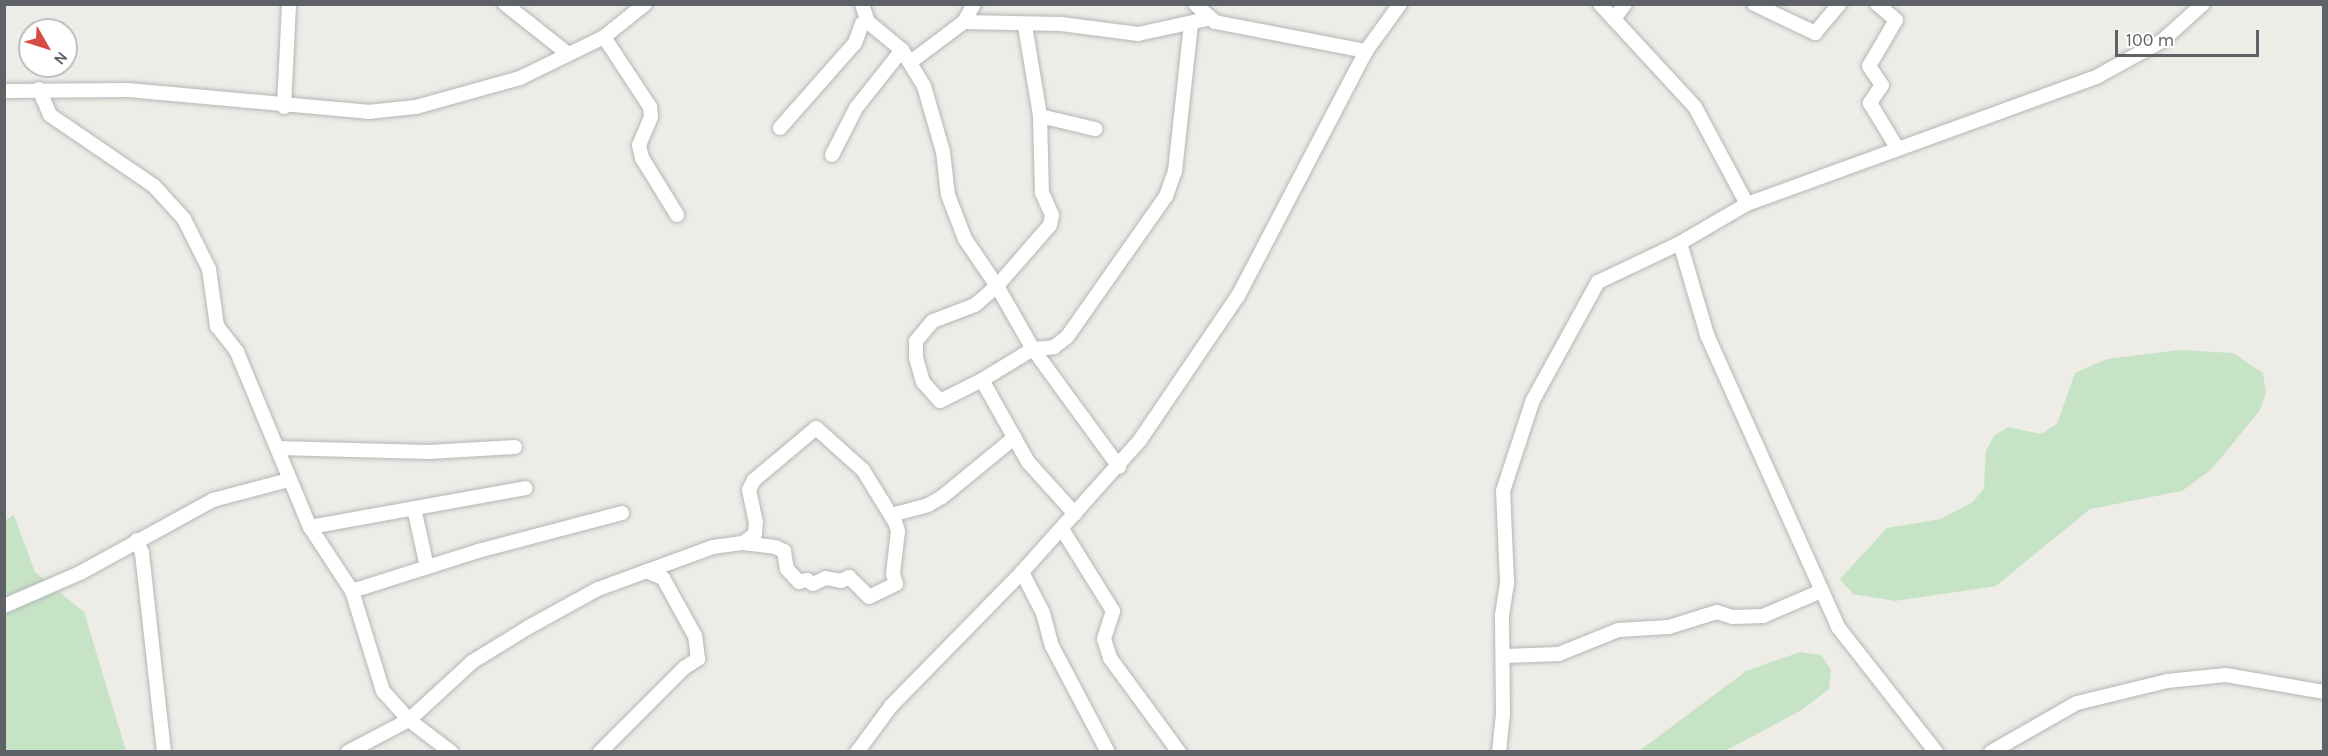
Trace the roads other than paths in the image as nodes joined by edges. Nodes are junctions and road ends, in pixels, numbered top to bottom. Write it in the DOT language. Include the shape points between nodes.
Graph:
graph roads {
  1 [pos="289,4"];
  2 [pos="505,4"];
  3 [pos="645,4"];
  4 [pos="862,4"];
  5 [pos="974,4"];
  6 [pos="1194,4"];
  7 [pos="1401,4"];
  8 [pos="1600,4"];
  9 [pos="1625,4"];
  10 [pos="1754,4"];
  11 [pos="1839,4"];
  12 [pos="1877,4"];
  13 [pos="2203,4"];
  14 [pos="1208,19"];
  15 [pos="1614,19"];
  16 [pos="868,22"];
  17 [pos="964,22"];
  18 [pos="1191,24"];
  19 [pos="1025,26"];
  20 [pos="604,37"];
  21 [pos="902,50"];
  22 [pos="1366,51"];
  23 [pos="567,53"];
  24 [pos="912,61"];
  25 [pos="39,89"];
  26 [pos="4,91"];
  27 [pos="284,107"];
  28 [pos="1040,116"];
  29 [pos="780,128"];
  30 [pos="1095,129"];
  31 [pos="1896,146"];
  32 [pos="832,155"];
  33 [pos="1747,204"];
  34 [pos="677,215"];
  35 [pos="1680,243"];
  36 [pos="997,286"];
  37 [pos="1032,349"];
  38 [pos="982,380"];
  39 [pos="1015,437"];
  40 [pos="515,447"];
  41 [pos="277,448"];
  42 [pos="1119,467"];
  43 [pos="288,480"];
  44 [pos="526,488"];
  45 [pos="414,508"];
  46 [pos="622,513"];
  47 [pos="1076,514"];
  48 [pos="891,515"];
  49 [pos="310,527"];
  50 [pos="1062,529"];
  51 [pos="743,543"];
  52 [pos="139,547"];
  53 [pos="428,567"];
  54 [pos="646,571"];
  55 [pos="1022,572"];
  56 [pos="352,591"];
  57 [pos="1821,591"];
  58 [pos="4,606"];
  59 [pos="1505,656"];
  60 [pos="2324,692"];
  61 [pos="409,720"];
  62 [pos="164,752"];
  63 [pos="348,752"];
  64 [pos="451,752"];
  65 [pos="600,752"];
  66 [pos="857,752"];
  67 [pos="1108,752"];
  68 [pos="1179,752"];
  69 [pos="1498,752"];
  70 [pos="1936,752"];
  71 [pos="1991,752"];
  1 -- 27 [label="street"];
  2 -- 23 [label="street"];
  3 -- 20 [label="street"];
  4 -- 16 [label="street"];
  5 -- 17 [label="street"];
  6 -- 14 [label="street"];
  7 -- 22 [label="street"];
  8 -- 15 [label="street"];
  9 -- 15 [label="street"];
  10 -- 11 [label="street" via="1815,33"];
  12 -- 31 [label="street" via="1896,20 1869,66 1881,85 1870,103"];
  13 -- 31 [label="street" via="2162,41 2098,76"];
  14 -- 18 [label="street"];
  14 -- 22 [label="street"];
  15 -- 33 [label="street" via="1695,108"];
  16 -- 21 [label="street"];
  16 -- 29 [label="street" via="862,24 855,43"];
  17 -- 19 [label="street"];
  17 -- 24 [label="street"];
  18 -- 19 [label="street" via="1138,34 1061,24"];
  18 -- 37 [label="street" via="1175,171 1166,196 1067,337 1054,347"];
  19 -- 28 [label="street"];
  20 -- 23 [label="street"];
  20 -- 34 [label="street" via="650,107 651,117 639,145 642,158"];
  21 -- 24 [label="street"];
  21 -- 32 [label="street" via="856,108"];
  22 -- 42 [label="street" via="1238,296"];
  23 -- 27 [label="street" via="520,78 416,107 368,112"];
  24 -- 36 [label="street" via="941,143 954,215 965,239"];
  25 -- 26 [label="street"];
  25 -- 27 [label="street" via="128,90"];
  25 -- 41 [label="street" via="50,115 154,186 184,219 209,269 217,326 237,352"];
  28 -- 30 [label="street"];
  28 -- 36 [label="street" via="1042,193 1052,215 1050,225"];
  31 -- 33 [label="street"];
  33 -- 35 [label="street"];
  35 -- 57 [label="street" via="1707,336"];
  35 -- 59 [label="street" via="1598,282 1533,400 1503,491"];
  36 -- 37 [label="street"];
  36 -- 38 [label="street" via="975,305 933,321 916,341 923,382 940,401"];
  37 -- 38 [label="street"];
  37 -- 42 [label="street"];
  38 -- 39 [label="street"];
  39 -- 47 [label="street" via="1028,462"];
  39 -- 48 [label="street" via="942,497"];
  40 -- 41 [label="street" via="429,452"];
  41 -- 43 [label="street"];
  42 -- 47 [label="street"];
  43 -- 49 [label="street"];
  43 -- 52 [label="street" via="213,500 156,528"];
  44 -- 45 [label="street"];
  45 -- 49 [label="street"];
  45 -- 53 [label="street"];
  46 -- 53 [label="street"];
  47 -- 50 [label="street"];
  48 -- 51 [label="street" via="898,531 893,574 896,584 873,597 849,577 841,581 826,578 813,584 807,580 799,582 787,570 781,549"];
  48 -- 51 [label="street" via="863,470 816,428 754,480 749,490 756,522 754,534"];
  49 -- 56 [label="street"];
  50 -- 55 [label="street"];
  50 -- 68 [label="street" via="1113,610 1104,639 1110,658"];
  51 -- 54 [label="street" via="713,547"];
  52 -- 58 [label="street"];
  52 -- 62 [label="street"];
  53 -- 56 [label="street"];
  54 -- 61 [label="street" via="598,589 472,662"];
  54 -- 65 [label="street" via="663,578 695,636 698,659 684,668"];
  55 -- 66 [label="street" via="891,706"];
  55 -- 67 [label="street" via="1043,613 1052,646"];
  56 -- 61 [label="street" via="383,691"];
  57 -- 59 [label="street" via="1763,616 1732,617 1717,612 1669,627 1618,630 1558,654"];
  57 -- 70 [label="street" via="1838,627"];
  59 -- 69 [label="street"];
  60 -- 71 [label="street" via="2226,675 2177,679 2076,703"];
  61 -- 63 [label="street"];
  61 -- 64 [label="street"];
}
